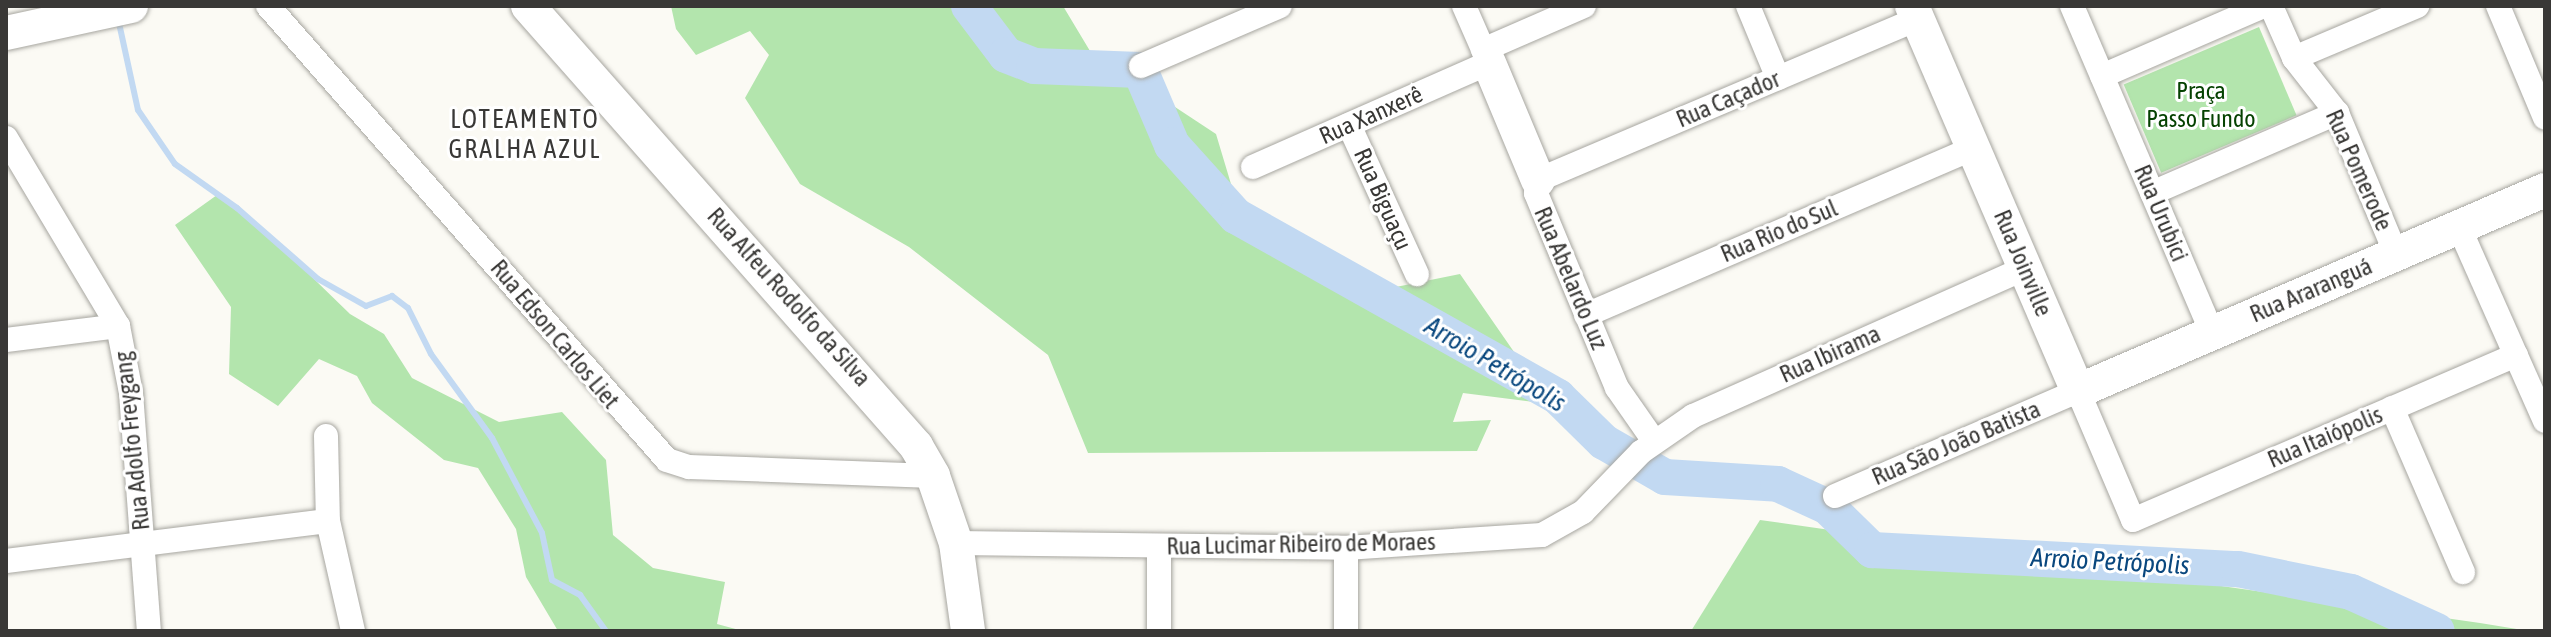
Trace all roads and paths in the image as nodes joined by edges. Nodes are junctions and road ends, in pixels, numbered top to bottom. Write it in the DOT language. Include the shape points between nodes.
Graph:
graph roads {
  1 [pos="131,6"];
  2 [pos="268,6"];
  3 [pos="528,6"];
  4 [pos="1280,6"];
  5 [pos="1464,6"];
  6 [pos="1584,6"];
  7 [pos="1748,6"];
  8 [pos="2072,6"];
  9 [pos="2264,6"];
  10 [pos="2271,6"];
  11 [pos="2417,6"];
  12 [pos="2498,6"];
  13 [pos="1914,12"];
  14 [pos="6,33"];
  15 [pos="1486,56"];
  16 [pos="2294,58"];
  17 [pos="1141,66"];
  18 [pos="2102,76"];
  19 [pos="1778,78"];
  20 [pos="2337,113"];
  21 [pos="2545,118"];
  22 [pos="1349,125"];
  23 [pos="6,138"];
  24 [pos="1973,148"];
  25 [pos="1253,167"];
  26 [pos="1538,180"];
  27 [pos="2545,190"];
  28 [pos="2152,193"];
  29 [pos="2459,227"];
  30 [pos="2396,254"];
  31 [pos="2025,268"];
  32 [pos="1417,274"];
  33 [pos="1586,315"];
  34 [pos="118,326"];
  35 [pos="2212,333"];
  36 [pos="6,340"];
  37 [pos="2516,355"];
  38 [pos="2078,391"];
  39 [pos="2392,408"];
  40 [pos="2545,421"];
  41 [pos="326,436"];
  42 [pos="1647,446"];
  43 [pos="1623,470"];
  44 [pos="933,476"];
  45 [pos="1835,496"];
  46 [pos="2133,520"];
  47 [pos="328,521"];
  48 [pos="956,543"];
  49 [pos="143,544"];
  50 [pos="1159,546"];
  51 [pos="1346,548"];
  52 [pos="6,561"];
  53 [pos="2463,572"];
  54 [pos="149,631"];
  55 [pos="353,631"];
  56 [pos="968,631"];
  57 [pos="1159,631"];
  58 [pos="1346,631"];
  1 -- 14 [label="street"];
  2 -- 44 [label="street, Rua Edson Carlos Liet" via="667,460 689,467"];
  3 -- 44 [label="street, Rua Alfeu Rodolfo da Silva" via="894,415"];
  4 -- 17 [label="street"];
  5 -- 15 [label="street"];
  6 -- 15 [label="street, Rua Xanxerê"];
  7 -- 19 [label="street"];
  8 -- 18 [label="street, Rua Urubici"];
  9 -- 18 [label="street"];
  10 -- 16 [label="street, Rua Pomerode"];
  11 -- 16 [label="street"];
  12 -- 21 [label="street"];
  13 -- 19 [label="street, Rua Caçador"];
  13 -- 24 [label="street, Rua Joinville"];
  15 -- 22 [label="street, Rua Xanxerê"];
  15 -- 26 [label="street, Rua Abelardo Luz"];
  16 -- 20 [label="street, Rua Pomerode"];
  18 -- 28 [label="street, Rua Urubici"];
  19 -- 26 [label="street, Rua Caçador"];
  20 -- 28 [label="street"];
  20 -- 30 [label="street, Rua Pomerode"];
  22 -- 25 [label="street, Rua Xanxerê"];
  22 -- 32 [label="street, Rua Biguaçu"];
  23 -- 34 [label="street, Rua Adolfo Freygang"];
  24 -- 31 [label="street, Rua Joinville"];
  24 -- 33 [label="street, Rua Rio do Sul"];
  26 -- 33 [label="street, Rua Abelardo Luz" via="1536,193"];
  27 -- 29 [label="street, Rua Araranguá"];
  28 -- 35 [label="street, Rua Urubici"];
  29 -- 30 [label="street, Rua Araranguá"];
  29 -- 37 [label="street"];
  30 -- 35 [label="street, Rua Araranguá"];
  31 -- 38 [label="street, Rua Joinville"];
  31 -- 42 [label="street, Rua Ibirama" via="1718,403"];
  33 -- 42 [label="street, Rua Abelardo Luz"];
  34 -- 36 [label="street"];
  34 -- 49 [label="street, Rua Adolfo Freygang" via="131,393"];
  35 -- 38 [label="street, Rua Araranguá"];
  37 -- 39 [label="street, Rua Itaiópolis"];
  37 -- 40 [label="street"];
  38 -- 45 [label="street, Rua São João Batista"];
  38 -- 46 [label="street, Rua Joinville"];
  39 -- 46 [label="street, Rua Itaiópolis"];
  39 -- 53 [label="street"];
  41 -- 47 [label="street"];
  42 -- 43 [label="street, Rua Ibirama"];
  43 -- 51 [label="street, Rua Lucimar Ribeiro de Moraes" via="1583,512 1542,535"];
  44 -- 48 [label="street, Rua Alfeu Rodolfo da Silva"];
  47 -- 49 [label="street"];
  47 -- 55 [label="street"];
  48 -- 50 [label="street, Rua Lucimar Ribeiro de Moraes"];
  48 -- 56 [label="street, Rua Alfeu Rodolfo da Silva"];
  49 -- 52 [label="street"];
  49 -- 54 [label="street, Rua Adolfo Freygang"];
  50 -- 51 [label="street, Rua Lucimar Ribeiro de Moraes"];
  50 -- 57 [label="street"];
  51 -- 58 [label="street"];
}
